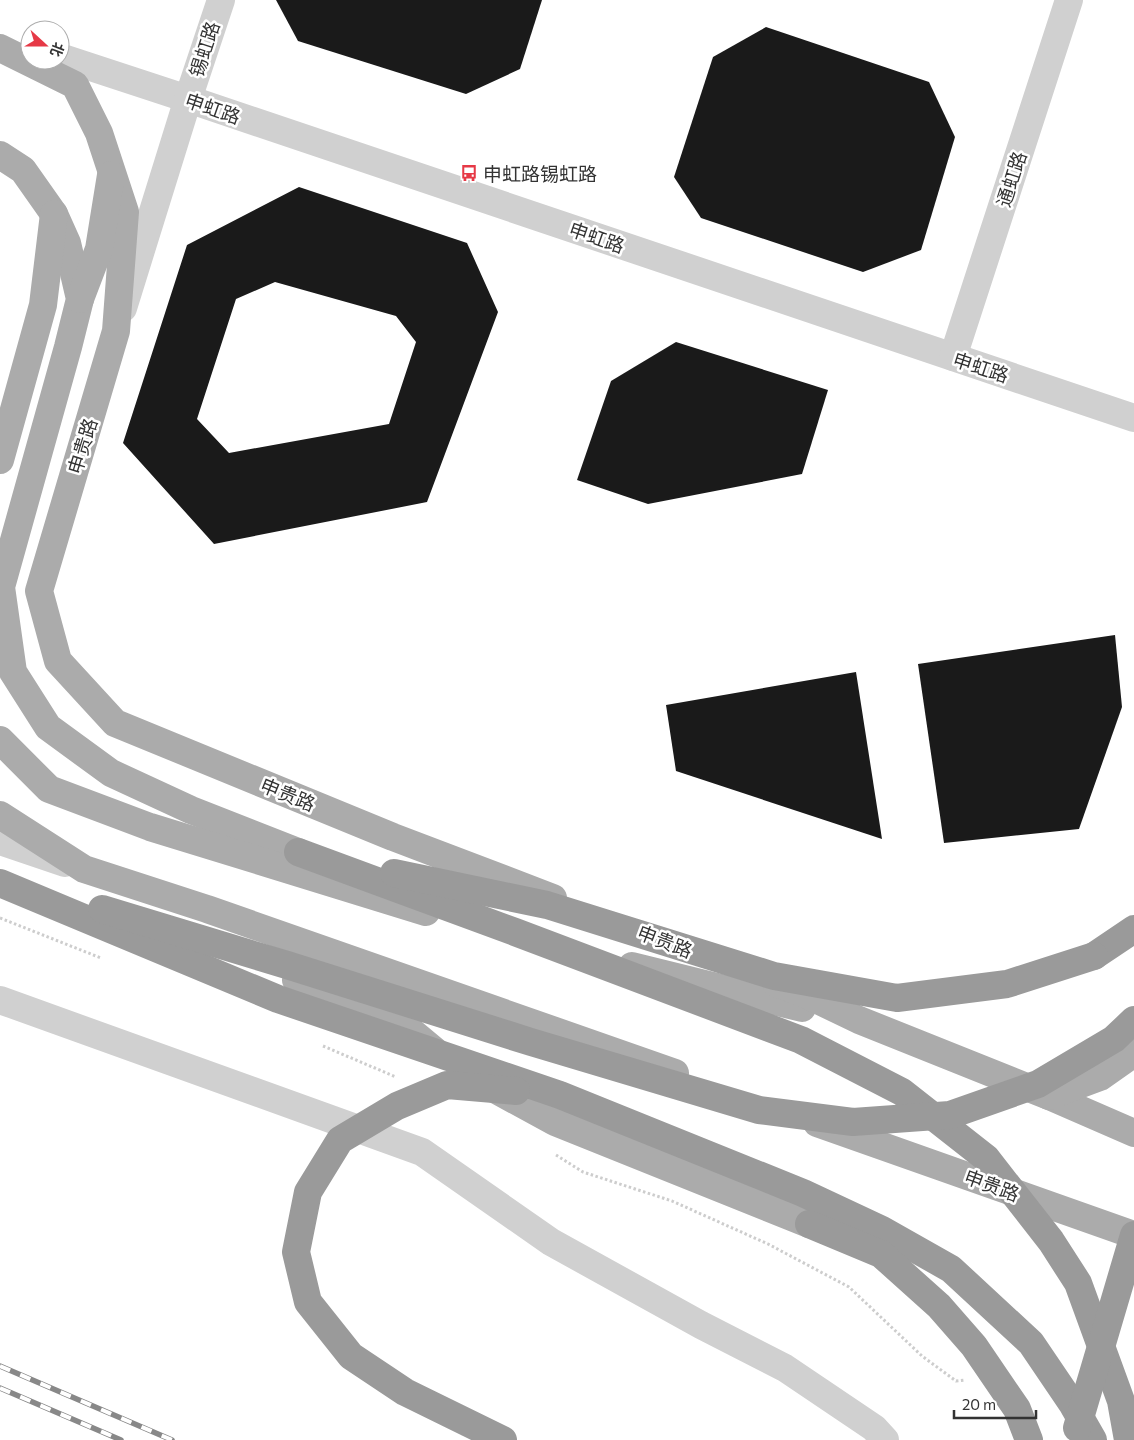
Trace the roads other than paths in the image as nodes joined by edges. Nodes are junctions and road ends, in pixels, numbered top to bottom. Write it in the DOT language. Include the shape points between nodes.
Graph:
graph roads {
  1 [pos="221,0"];
  2 [pos="1069,0"];
  3 [pos="0,38"];
  4 [pos="20,44"];
  5 [pos="0,48"];
  6 [pos="70,60"];
  7 [pos="188,99"];
  8 [pos="0,155"];
  9 [pos="112,172"];
  10 [pos="54,214"];
  11 [pos="80,299"];
  12 [pos="116,331"];
  13 [pos="953,357"];
  14 [pos="1134,418"];
  15 [pos="0,460"];
  16 [pos="1,587"];
  17 [pos="0,740"];
  18 [pos="0,815"];
  19 [pos="0,841"];
  20 [pos="298,852"];
  21 [pos="84,869"];
  22 [pos="0,878"];
  23 [pos="0,883"];
  24 [pos="1134,929"];
  25 [pos="294,939"];
  26 [pos="0,1000"];
  27 [pos="394,1017"];
  28 [pos="859,1020"];
  29 [pos="1134,1020"];
  30 [pos="1134,1052"];
  31 [pos="560,1095"];
  32 [pos="1049,1096"];
  33 [pos="1134,1133"];
  34 [pos="809,1224"];
  35 [pos="1134,1235"];
  36 [pos="503,1440"];
  37 [pos="885,1440"];
  38 [pos="1029,1440"];
  39 [pos="1073,1440"];
  40 [pos="1093,1440"];
  41 [pos="1128,1440"];
  1 -- 7 [label="street, 锡虹路"];
  2 -- 13 [label="street, 通虹路"];
  3 -- 4 [label="street"];
  5 -- 9 [label="main road, 申贵路" via="75,85 99,133"];
  6 -- 7 [label="street, 申虹路"];
  7 -- 12 [label="street, 申贵路"];
  7 -- 13 [label="street, 申虹路"];
  8 -- 10 [label="main road" via="23,170"];
  9 -- 11 [label="main road" via="99,249"];
  9 -- 12 [label="main road, 申贵路" via="125,212"];
  10 -- 11 [label="main road" via="67,243"];
  10 -- 15 [label="main road" via="43,305"];
  11 -- 16 [label="main road"];
  12 -- 28 [label="main road, 申贵路" via="39,591 58,661 115,723 393,837 801,992"];
  13 -- 14 [label="street, 申虹路"];
  16 -- 20 [label="main road" via="13,672 48,727 111,773 191,810"];
  17 -- 28 [label="main road, 申贵路" via="49,789 150,827 490,931"];
  18 -- 21 [label="main road, 申贵路"];
  19 -- 21 [label="street, 申贵路"];
  20 -- 24 [label="highway, bridge" via="547,905 774,976 896,998 1007,984 1094,956"];
  20 -- 41 [label="highway, bridge" via="801,1040 902,1092 986,1158 1051,1241 1078,1283 1121,1400"];
  21 -- 25 [label="main road, 申贵路"];
  21 -- 27 [label="main road" via="179,936"];
  22 -- 29 [label="highway, bridge" via="759,1110 853,1122 950,1115 1038,1084 1114,1038"];
  23 -- 31 [label="highway, bridge" via="278,1000"];
  25 -- 27 [label="main road"];
  25 -- 35 [label="main road, 申贵路"];
  26 -- 37 [label="street" via="422,1152 551,1242 784,1368 874,1428"];
  27 -- 34 [label="main road" via="454,1066 554,1122"];
  28 -- 32 [label="main road, 申贵路"];
  30 -- 32 [label="main road" via="1100,1077"];
  31 -- 36 [label="highway, bridge" via="447,1085 398,1106 340,1140 308,1192 296,1252 308,1302 351,1356 405,1392"];
  31 -- 40 [label="highway, bridge" via="803,1193 882,1230 951,1269 1031,1343"];
  32 -- 33 [label="main road, 申贵路"];
  34 -- 38 [label="highway, bridge" via="881,1254 940,1306 974,1346 1017,1409"];
  35 -- 39 [label="highway, bridge"];
}
